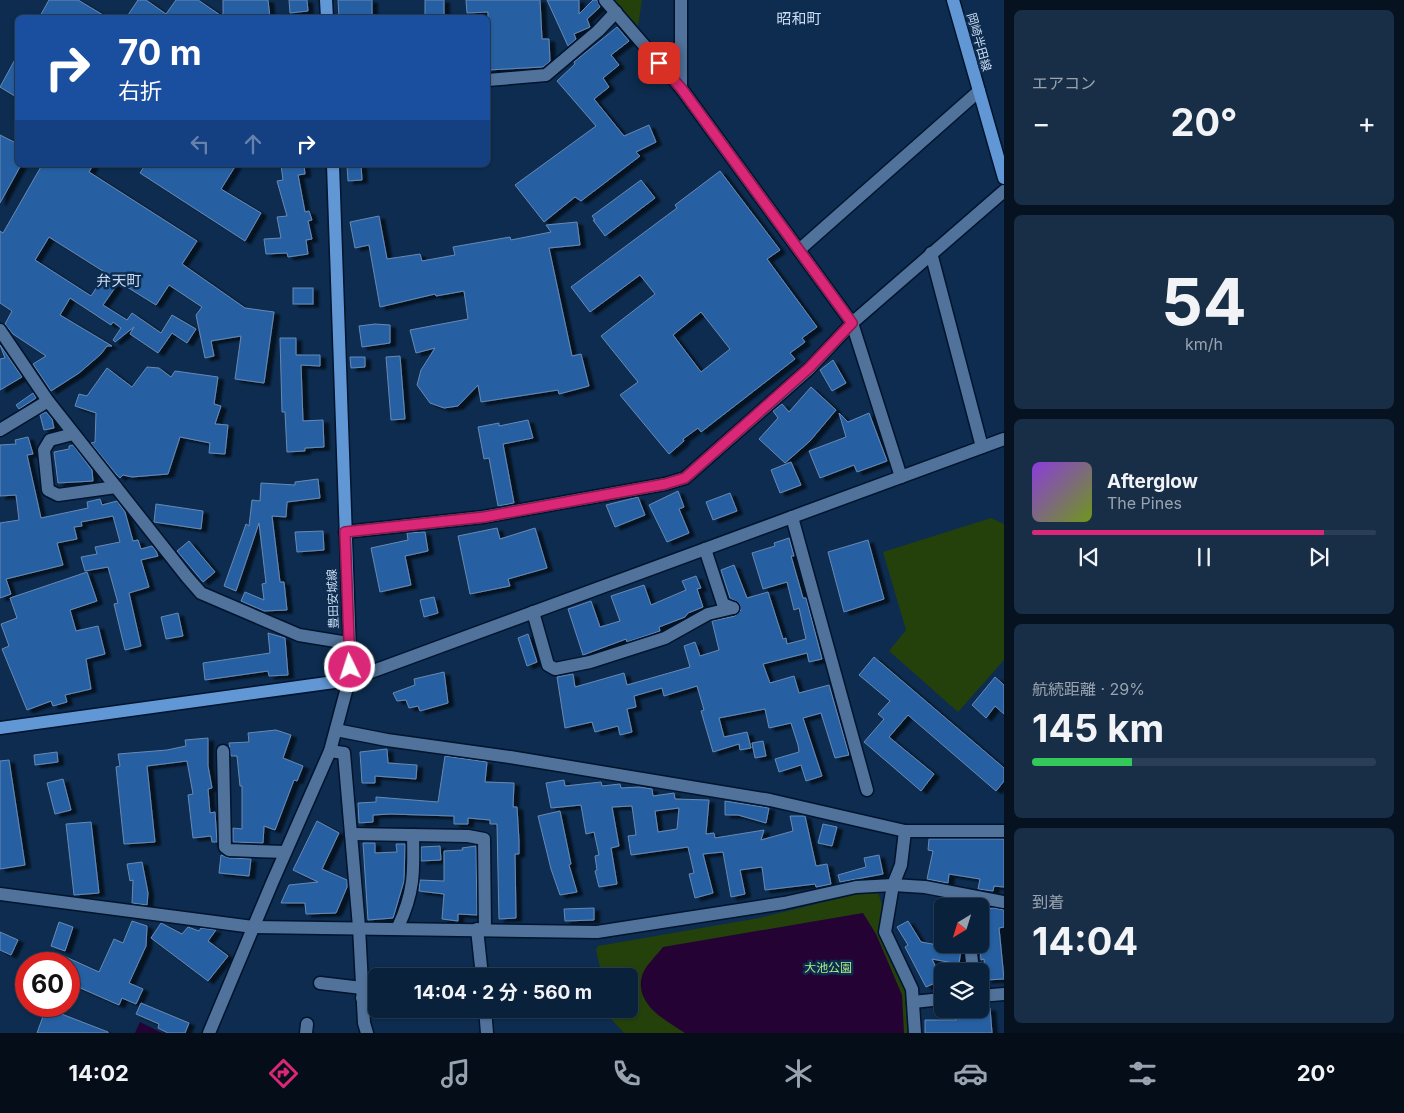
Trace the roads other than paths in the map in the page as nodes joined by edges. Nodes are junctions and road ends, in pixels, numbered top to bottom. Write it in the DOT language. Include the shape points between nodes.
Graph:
graph roads {
  1 [pos="326,0"];
  2 [pos="605,0"];
  3 [pos="681,0"];
  4 [pos="953,0"];
  5 [pos="616,12"];
  6 [pos="327,15"];
  7 [pos="490,80"];
  8 [pos="681,88"];
  9 [pos="979,91"];
  10 [pos="333,167"];
  11 [pos="1004,178"];
  12 [pos="1004,191"];
  13 [pos="799,250"];
  14 [pos="931,253"];
  15 [pos="852,323"];
  16 [pos="0,330"];
  17 [pos="48,402"];
  18 [pos="0,430"];
  19 [pos="74,434"];
  20 [pos="1004,439"];
  21 [pos="982,447"];
  22 [pos="901,477"];
  23 [pos="116,487"];
  24 [pos="792,517"];
  25 [pos="345,532"];
  26 [pos="705,549"];
  27 [pos="533,612"];
  28 [pos="348,643"];
  29 [pos="349,680"];
  30 [pos="0,728"];
  31 [pos="336,730"];
  32 [pos="223,751"];
  33 [pos="330,751"];
  34 [pos="867,790"];
  35 [pos="1004,831"];
  36 [pos="906,832"];
  37 [pos="351,834"];
  38 [pos="413,835"];
  39 [pos="285,852"];
  40 [pos="893,885"];
  41 [pos="0,894"];
  42 [pos="958,898"];
  43 [pos="989,902"];
  44 [pos="1004,902"];
  45 [pos="254,926"];
  46 [pos="359,927"];
  47 [pos="398,927"];
  48 [pos="481,929"];
  49 [pos="482,968"];
  50 [pos="320,983"];
  51 [pos="362,993"];
  52 [pos="368,994"];
  53 [pos="1004,994"];
  54 [pos="989,995"];
  55 [pos="934,1000"];
  56 [pos="912,1002"];
  57 [pos="486,1018"];
  58 [pos="209,1033"];
  59 [pos="367,1033"];
  60 [pos="487,1033"];
  61 [pos="915,1033"];
  1 -- 6 [label="main road"];
  2 -- 5 [label="street"];
  3 -- 8 [label="street"];
  4 -- 9 [label="main road, 岡崎半田線"];
  5 -- 7 [label="street" via="546,75"];
  5 -- 8 [label="street"];
  8 -- 13 [label="street"];
  9 -- 11 [label="main road, 岡崎半田線"];
  9 -- 13 [label="street"];
  10 -- 25 [label="main road, 豊田安城線"];
  12 -- 14 [label="street"];
  13 -- 15 [label="street"];
  14 -- 15 [label="street"];
  14 -- 21 [label="street"];
  15 -- 22 [label="street"];
  15 -- 25 [label="street" via="809,368 685,478 484,517"];
  16 -- 17 [label="street"];
  17 -- 18 [label="street"];
  17 -- 19 [label="street"];
  19 -- 23 [label="street"];
  19 -- 23 [label="street" via="50,440 44,450 48,490 58,495"];
  20 -- 21 [label="street"];
  21 -- 22 [label="street"];
  22 -- 24 [label="street"];
  23 -- 28 [label="street" via="201,592 299,635"];
  24 -- 26 [label="street"];
  24 -- 34 [label="street"];
  25 -- 28 [label="main road, 豊田安城線"];
  26 -- 27 [label="street"];
  26 -- 27 [label="street" via="722,604 733,608 708,614 665,638 590,662 555,669 548,665"];
  27 -- 29 [label="street"];
  28 -- 29 [label="main road, 豊田安城線"];
  29 -- 30 [label="main road"];
  29 -- 31 [label="street"];
  31 -- 33 [label="street"];
  31 -- 36 [label="street" via="770,800"];
  32 -- 39 [label="street" via="225,847 229,850"];
  33 -- 37 [label="street" via="344,753"];
  33 -- 39 [label="street"];
  35 -- 36 [label="street"];
  36 -- 40 [label="street" via="901,865"];
  37 -- 38 [label="street"];
  37 -- 46 [label="street"];
  38 -- 47 [label="street" via="412,894"];
  38 -- 48 [label="street" via="484,838"];
  39 -- 45 [label="street"];
  40 -- 42 [label="street" via="925,887"];
  40 -- 48 [label="street" via="856,887 784,903 597,932"];
  40 -- 56 [label="street" via="886,932 912,989"];
  41 -- 45 [label="street"];
  43 -- 44 [label="street"];
  45 -- 46 [label="street"];
  45 -- 58 [label="street"];
  46 -- 47 [label="street"];
  46 -- 51 [label="street"];
  47 -- 48 [label="street"];
  48 -- 49 [label="street"];
  50 -- 51 [label="street"];
  51 -- 52 [label="street"];
  51 -- 59 [label="street"];
  53 -- 54 [label="street"];
  55 -- 56 [label="street"];
  56 -- 61 [label="street"];
  57 -- 60 [label="street"];
}
